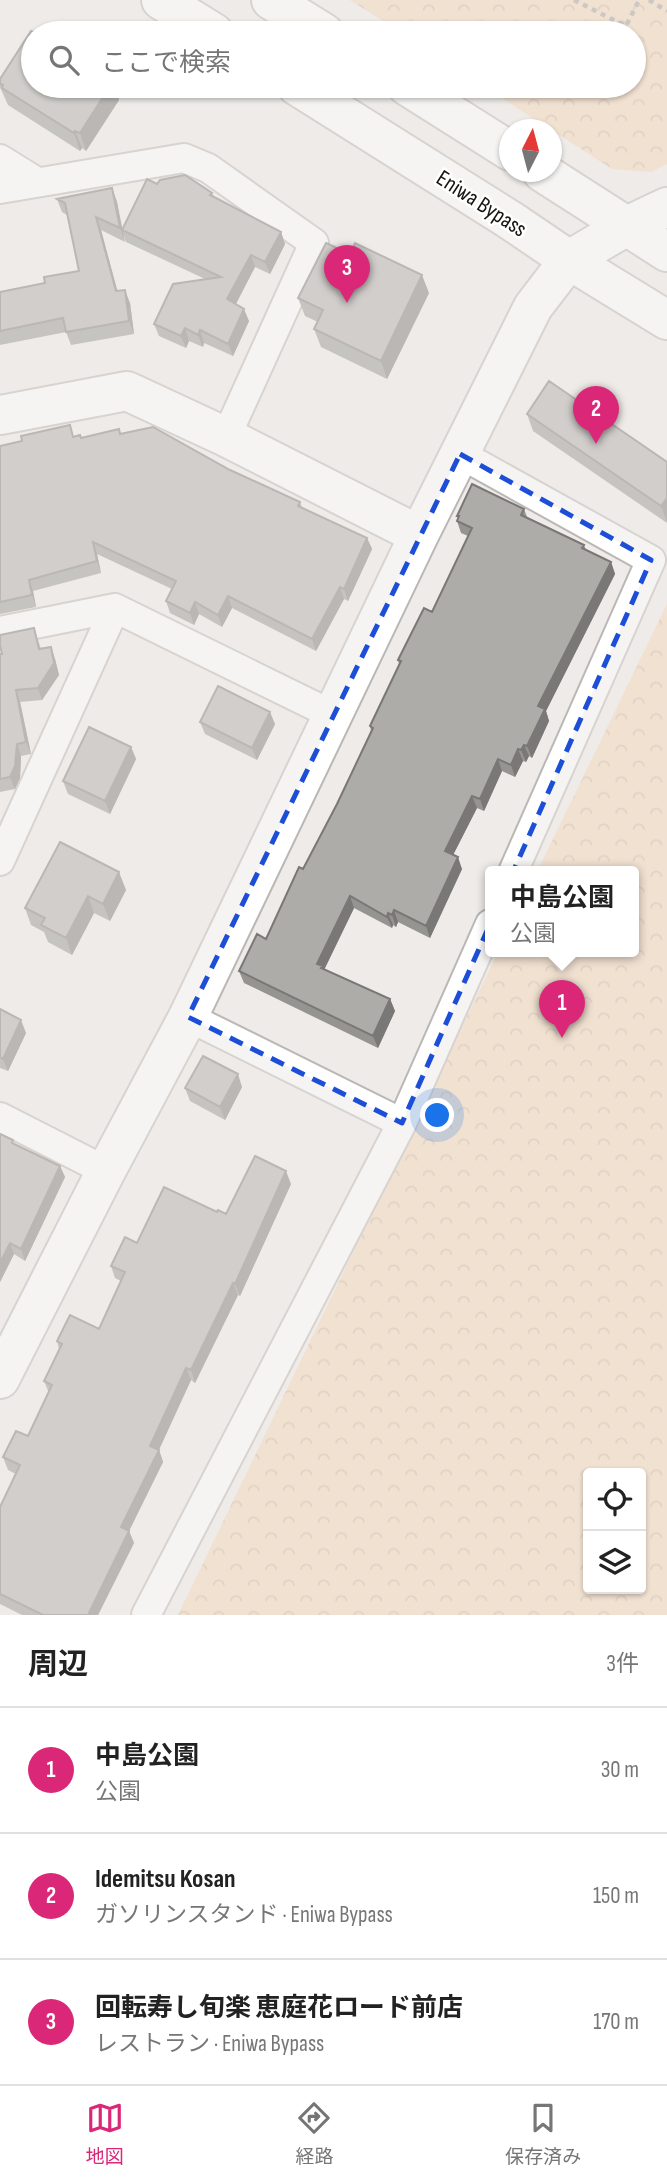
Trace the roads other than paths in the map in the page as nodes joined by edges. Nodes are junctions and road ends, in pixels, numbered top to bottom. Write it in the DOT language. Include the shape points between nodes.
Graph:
graph roads {
  1 [pos="161,0"];
  2 [pos="271,0"];
  3 [pos="195,21"];
  4 [pos="305,21"];
  5 [pos="316,98"];
  6 [pos="426,98"];
  7 [pos="499,145"];
  8 [pos="0,159"];
  9 [pos="37,182"];
  10 [pos="558,182"];
  11 [pos="0,190"];
  12 [pos="667,207"];
  13 [pos="627,226"];
  14 [pos="667,252"];
  15 [pos="569,260"];
  16 [pos="667,320"];
  17 [pos="0,415"];
  18 [pos="226,437"];
  19 [pos="460,454"];
  20 [pos="419,535"];
  21 [pos="115,608"];
  22 [pos="0,631"];
  23 [pos="333,715"];
  24 [pos="2,854"];
  25 [pos="516,866"];
  26 [pos="485,935"];
  27 [pos="188,1017"];
  28 [pos="0,1117"];
  29 [pos="402,1123"];
  30 [pos="106,1171"];
  31 [pos="0,1379"];
  32 [pos="146,1615"];
  1 -- 3 [label="main road"];
  2 -- 4 [label="main road"];
  5 -- 15 [label="main road, Eniwa Bypass"];
  6 -- 7 [label="main road"];
  8 -- 9 [label="street"];
  9 -- 11 [label="street"];
  9 -- 18 [label="street" via="184,158 208,168 314,243"];
  10 -- 13 [label="main road"];
  12 -- 13 [label="main road"];
  13 -- 14 [label="main road"];
  13 -- 15 [label="main road"];
  15 -- 16 [label="main road, Eniwa Bypass"];
  15 -- 19 [label="main road" via="533,307"];
  17 -- 18 [label="main road" via="127,391"];
  18 -- 20 [label="main road"];
  19 -- 20 [label="main road"];
  19 -- 25 [label="street" via="651,560"];
  20 -- 23 [label="main road"];
  21 -- 22 [label="street"];
  21 -- 23 [label="street"];
  21 -- 24 [label="street"];
  23 -- 27 [label="main road"];
  26 -- 29 [label="street"];
  27 -- 29 [label="street"];
  27 -- 30 [label="main road"];
  28 -- 30 [label="street"];
  29 -- 32 [label="street"];
  30 -- 31 [label="main road"];
}
